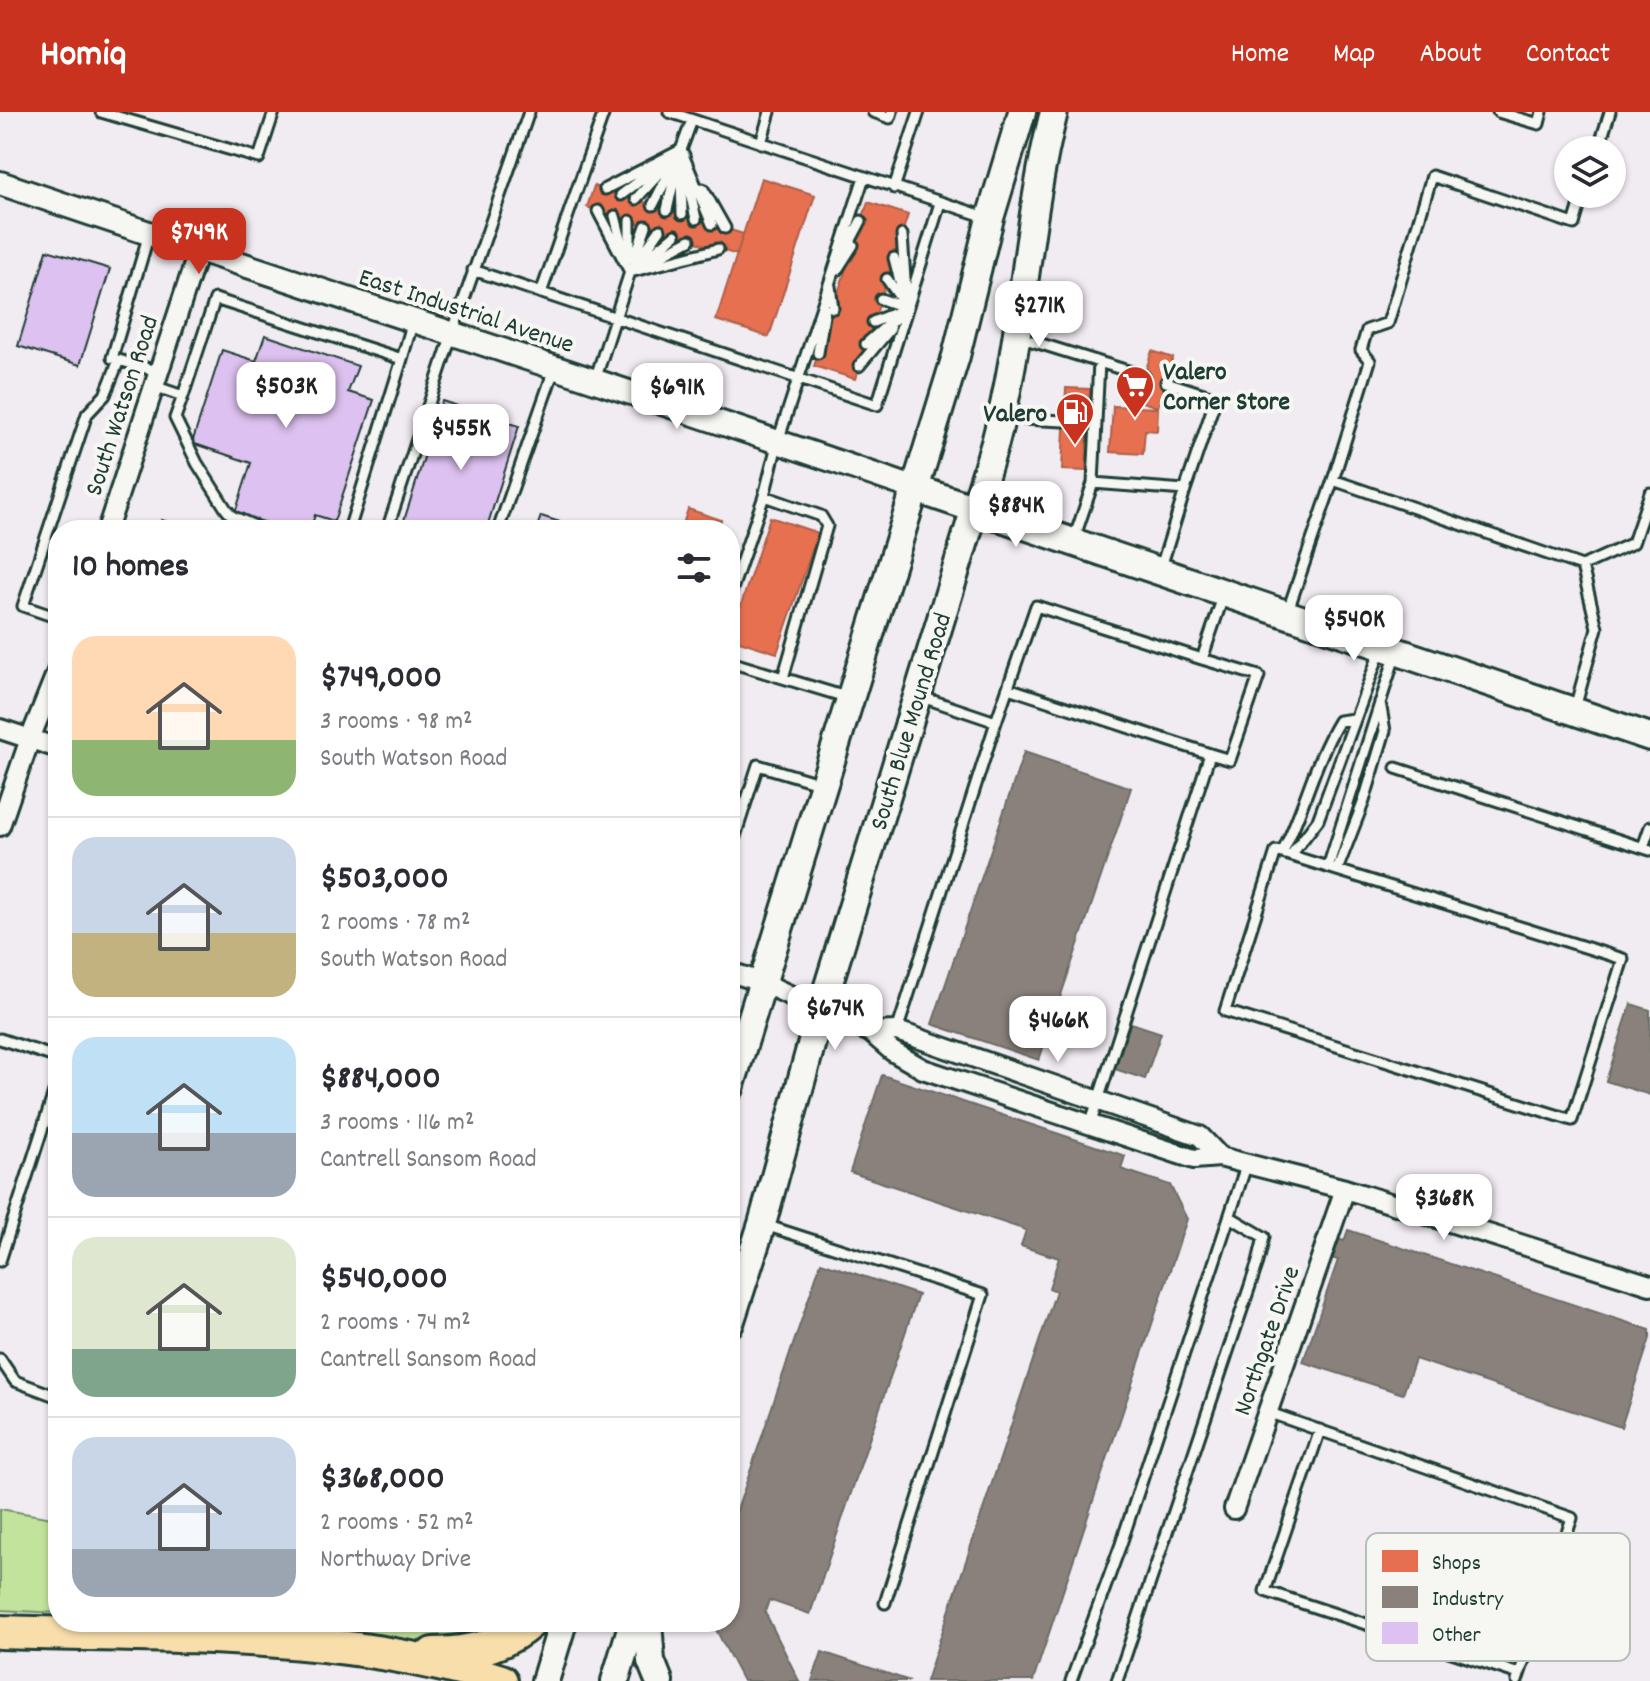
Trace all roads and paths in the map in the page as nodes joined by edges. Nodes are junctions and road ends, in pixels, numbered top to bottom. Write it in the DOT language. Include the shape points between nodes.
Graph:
graph roads {
  1 [pos="101,112"];
  2 [pos="274,112"];
  3 [pos="529,112"];
  4 [pos="604,112"];
  5 [pos="669,112"];
  6 [pos="770,112"];
  7 [pos="873,112"];
  8 [pos="892,112"];
  9 [pos="919,112"];
  10 [pos="1022,112"];
  11 [pos="1054,112"];
  12 [pos="1498,112"];
  13 [pos="1542,112"];
  14 [pos="1610,112"];
  15 [pos="692,120"];
  16 [pos="1602,136"];
  17 [pos="761,143"];
  18 [pos="681,150"];
  19 [pos="864,177"];
  20 [pos="0,183"];
  21 [pos="894,188"];
  22 [pos="605,189"];
  23 [pos="621,195"];
  24 [pos="636,199"];
  25 [pos="940,203"];
  26 [pos="653,205"];
  27 [pos="1579,208"];
  28 [pos="667,210"];
  29 [pos="598,211"];
  30 [pos="682,214"];
  31 [pos="615,216"];
  32 [pos="990,218"];
  33 [pos="696,219"];
  34 [pos="630,221"];
  35 [pos="861,221"];
  36 [pos="712,224"];
  37 [pos="646,226"];
  38 [pos="725,228"];
  39 [pos="660,230"];
  40 [pos="149,234"];
  41 [pos="675,235"];
  42 [pos="902,235"];
  43 [pos="690,240"];
  44 [pos="705,245"];
  45 [pos="853,245"];
  46 [pos="718,249"];
  47 [pos="198,252"];
  48 [pos="894,258"];
  49 [pos="846,267"];
  50 [pos="473,270"];
  51 [pos="630,272"];
  52 [pos="887,279"];
  53 [pos="829,282"];
  54 [pos="840,285"];
  55 [pos="541,293"];
  56 [pos="881,299"];
  57 [pos="833,308"];
  58 [pos="907,308"];
  59 [pos="615,317"];
  60 [pos="413,321"];
  61 [pos="873,322"];
  62 [pos="826,329"];
  63 [pos="452,334"];
  64 [pos="1016,336"];
  65 [pos="866,344"];
  66 [pos="818,353"];
  67 [pos="402,359"];
  68 [pos="119,360"];
  69 [pos="1099,362"];
  70 [pos="859,366"];
  71 [pos="555,367"];
  72 [pos="1144,376"];
  73 [pos="156,379"];
  74 [pos="595,380"];
  75 [pos="797,380"];
  76 [pos="1166,382"];
  77 [pos="183,396"];
  78 [pos="1002,418"];
  79 [pos="1064,421"];
  80 [pos="778,441"];
  81 [pos="1333,480"];
  82 [pos="1093,483"];
  83 [pos="916,489"];
  84 [pos="1185,490"];
  85 [pos="1650,493"];
  86 [pos="764,496"];
  87 [pos="975,508"];
  88 [pos="52,520"];
  89 [pos="110,520"];
  90 [pos="241,520"];
  91 [pos="352,520"];
  92 [pos="390,520"];
  93 [pos="501,520"];
  94 [pos="48,531"];
  95 [pos="1073,542"];
  96 [pos="740,566"];
  97 [pos="1582,566"];
  98 [pos="1159,572"];
  99 [pos="1225,594"];
  100 [pos="1287,613"];
  101 [pos="48,615"];
  102 [pos="1389,648"];
  103 [pos="1202,659"];
  104 [pos="740,665"];
  105 [pos="783,678"];
  106 [pos="1008,688"];
  107 [pos="48,694"];
  108 [pos="916,695"];
  109 [pos="849,698"];
  110 [pos="1380,700"];
  111 [pos="1574,712"];
  112 [pos="1354,719"];
  113 [pos="996,722"];
  114 [pos="0,729"];
  115 [pos="1650,737"];
  116 [pos="30,739"];
  117 [pos="48,745"];
  118 [pos="1210,754"];
  119 [pos="1396,768"];
  120 [pos="822,784"];
  121 [pos="740,821"];
  122 [pos="0,826"];
  123 [pos="1650,827"];
  124 [pos="1647,849"];
  125 [pos="1286,854"];
  126 [pos="1333,868"];
  127 [pos="740,975"];
  128 [pos="761,982"];
  129 [pos="821,1009"];
  130 [pos="897,1031"];
  131 [pos="870,1032"];
  132 [pos="0,1039"];
  133 [pos="740,1054"];
  134 [pos="48,1055"];
  135 [pos="1096,1100"];
  136 [pos="48,1111"];
  137 [pos="1090,1125"];
  138 [pos="1220,1157"];
  139 [pos="1247,1163"];
  140 [pos="1345,1189"];
  141 [pos="1230,1217"];
  142 [pos="762,1224"];
  143 [pos="0,1261"];
  144 [pos="1650,1285"];
  145 [pos="740,1292"];
  146 [pos="0,1359"];
  147 [pos="48,1393"];
  148 [pos="1267,1412"];
  149 [pos="1320,1430"];
  150 [pos="1234,1509"];
  151 [pos="1567,1533"];
  152 [pos="885,1603"];
  153 [pos="1366,1626"];
  154 [pos="0,1632"];
  155 [pos="519,1632"];
  156 [pos="560,1632"];
  157 [pos="630,1632"];
  158 [pos="649,1632"];
  159 [pos="406,1657"];
  160 [pos="1469,1661"];
  161 [pos="1518,1678"];
  162 [pos="474,1681"];
  163 [pos="501,1681"];
  164 [pos="545,1681"];
  165 [pos="615,1681"];
  166 [pos="659,1681"];
  167 [pos="1071,1681"];
  168 [pos="1117,1681"];
  1 -- 2 [label="lane" via="259,158"];
  3 -- 50 [label="lane"];
  4 -- 55 [label="lane"];
  5 -- 15 [label="lane"];
  6 -- 17 [label="lane"];
  7 -- 8 [label="lane" via="890,118"];
  9 -- 21 [label="lane"];
  10 -- 32 [label="main road"];
  11 -- 64 [label="main road, South Blue Mound Road"];
  12 -- 13 [label="lane" via="1539,124"];
  14 -- 16 [label="lane"];
  15 -- 17 [label="lane"];
  15 -- 18 [label="lane"];
  17 -- 19 [label="lane"];
  18 -- 22 [label="lane"];
  18 -- 23 [label="lane"];
  18 -- 24 [label="lane"];
  18 -- 26 [label="lane"];
  18 -- 28 [label="lane"];
  18 -- 30 [label="lane"];
  18 -- 33 [label="lane"];
  18 -- 36 [label="lane"];
  18 -- 38 [label="lane"];
  19 -- 21 [label="lane"];
  19 -- 53 [label="lane"];
  20 -- 40 [label="street, East Industrial Avenue"];
  21 -- 25 [label="lane"];
  25 -- 32 [label="lane"];
  25 -- 58 [label="lane"];
  27 -- 81 [label="lane" via="1574,224 1432,176 1388,323 1367,330 1361,350 1370,361"];
  29 -- 51 [label="lane"];
  31 -- 51 [label="lane"];
  32 -- 83 [label="main road"];
  34 -- 51 [label="lane"];
  35 -- 53 [label="lane"];
  37 -- 51 [label="lane"];
  39 -- 51 [label="lane"];
  40 -- 47 [label="street, East Industrial Avenue"];
  40 -- 68 [label="lane" via="112,358"];
  41 -- 51 [label="lane"];
  42 -- 58 [label="lane"];
  43 -- 51 [label="lane"];
  44 -- 51 [label="lane"];
  45 -- 53 [label="lane"];
  46 -- 51 [label="lane"];
  47 -- 60 [label="street, East Industrial Avenue"];
  47 -- 73 [label="street, South Watson Road"];
  48 -- 58 [label="lane"];
  49 -- 53 [label="lane"];
  50 -- 55 [label="lane"];
  50 -- 63 [label="lane"];
  51 -- 59 [label="lane"];
  52 -- 58 [label="lane"];
  53 -- 54 [label="lane"];
  53 -- 57 [label="lane"];
  53 -- 62 [label="lane"];
  53 -- 66 [label="lane"];
  53 -- 75 [label="lane"];
  55 -- 59 [label="lane"];
  56 -- 58 [label="lane"];
  58 -- 61 [label="lane"];
  58 -- 65 [label="lane"];
  58 -- 70 [label="lane"];
  58 -- 75 [label="lane" via="877,405"];
  59 -- 74 [label="lane"];
  59 -- 75 [label="lane"];
  60 -- 63 [label="street, East Industrial Avenue"];
  60 -- 67 [label="lane"];
  63 -- 71 [label="street, East Industrial Avenue"];
  63 -- 92 [label="lane"];
  64 -- 69 [label="lane"];
  64 -- 78 [label="main road, South Blue Mound Road"];
  67 -- 77 [label="lane" via="215,299"];
  67 -- 91 [label="lane"];
  68 -- 73 [label="lane"];
  68 -- 88 [label="lane" via="105,395 87,414"];
  69 -- 72 [label="lane"];
  69 -- 82 [label="lane" via="1092,422"];
  71 -- 74 [label="street, East Industrial Avenue"];
  71 -- 93 [label="lane"];
  73 -- 77 [label="lane"];
  73 -- 89 [label="street, South Watson Road"];
  74 -- 80 [label="street, East Industrial Avenue"];
  75 -- 80 [label="lane"];
  76 -- 84 [label="lane" via="1216,398"];
  77 -- 90 [label="lane" via="175,418 197,463 232,516"];
  78 -- 79 [label="lane"];
  78 -- 87 [label="main road, South Blue Mound Road"];
  80 -- 83 [label="street, East Industrial Avenue"];
  80 -- 86 [label="lane"];
  81 -- 97 [label="lane"];
  81 -- 100 [label="lane"];
  82 -- 84 [label="lane"];
  82 -- 95 [label="lane"];
  83 -- 87 [label="main road"];
  83 -- 109 [label="main road"];
  84 -- 98 [label="lane"];
  85 -- 97 [label="lane" via="1633,543"];
  86 -- 96 [label="lane"];
  86 -- 105 [label="lane" via="821,516 827,526"];
  87 -- 95 [label="main road"];
  87 -- 108 [label="main road, South Blue Mound Road"];
  94 -- 101 [label="lane" via="23,606"];
  95 -- 98 [label="main road"];
  97 -- 111 [label="lane" via="1597,628"];
  98 -- 99 [label="main road"];
  99 -- 100 [label="main road"];
  99 -- 103 [label="lane"];
  100 -- 102 [label="main road"];
  102 -- 110 [label="lane"];
  102 -- 111 [label="main road"];
  102 -- 112 [label="lane"];
  103 -- 106 [label="lane" via="1036,606"];
  103 -- 118 [label="lane" via="1259,676 1230,760"];
  104 -- 105 [label="lane"];
  105 -- 109 [label="lane"];
  106 -- 113 [label="lane"];
  106 -- 118 [label="lane"];
  107 -- 116 [label="street"];
  108 -- 113 [label="lane"];
  108 -- 129 [label="main road, South Blue Mound Road"];
  109 -- 120 [label="main road"];
  110 -- 126 [label="lane"];
  110 -- 126 [label="lane" via="1385,731 1364,801"];
  111 -- 115 [label="main road"];
  112 -- 125 [label="lane" via="1318,820"];
  112 -- 125 [label="lane" via="1339,721 1327,741"];
  113 -- 130 [label="lane"];
  114 -- 116 [label="street"];
  116 -- 117 [label="street"];
  116 -- 122 [label="street"];
  118 -- 135 [label="lane"];
  119 -- 124 [label="lane"];
  120 -- 121 [label="lane" via="758,765"];
  120 -- 128 [label="main road"];
  123 -- 124 [label="lane"];
  125 -- 126 [label="lane"];
  125 -- 126 [label="lane" via="1276,851 1225,1011 1572,1120 1623,959"];
  127 -- 128 [label="street"];
  128 -- 129 [label="street"];
  128 -- 133 [label="main road"];
  129 -- 131 [label="street"];
  129 -- 142 [label="main road, South Blue Mound Road"];
  130 -- 131 [label="street"];
  130 -- 135 [label="street"];
  131 -- 137 [label="street" via="923,1069"];
  132 -- 134 [label="lane"];
  135 -- 137 [label="lane"];
  135 -- 138 [label="street" via="1200,1136"];
  136 -- 143 [label="lane"];
  137 -- 138 [label="street" via="1194,1159"];
  138 -- 139 [label="street"];
  139 -- 140 [label="street"];
  139 -- 141 [label="lane"];
  140 -- 144 [label="street"];
  140 -- 148 [label="street, Northgate Drive"];
  141 -- 167 [label="lane"];
  141 -- 168 [label="lane" via="1264,1237 1258,1262"];
  142 -- 145 [label="main road, South Blue Mound Road"];
  142 -- 152 [label="lane" via="983,1295"];
  146 -- 147 [label="lane" via="15,1381"];
  148 -- 149 [label="lane"];
  148 -- 150 [label="street, Northgate Drive"];
  149 -- 151 [label="lane" via="1572,1518"];
  149 -- 153 [label="lane" via="1265,1591"];
  154 -- 159 [label="highway" via="264,1641"];
  155 -- 159 [label="highway" via="462,1653"];
  156 -- 164 [label="main road"];
  157 -- 165 [label="main road"];
  158 -- 166 [label="main road"];
  159 -- 162 [label="highway"];
  159 -- 163 [label="highway"];
  160 -- 161 [label="lane"];
}
